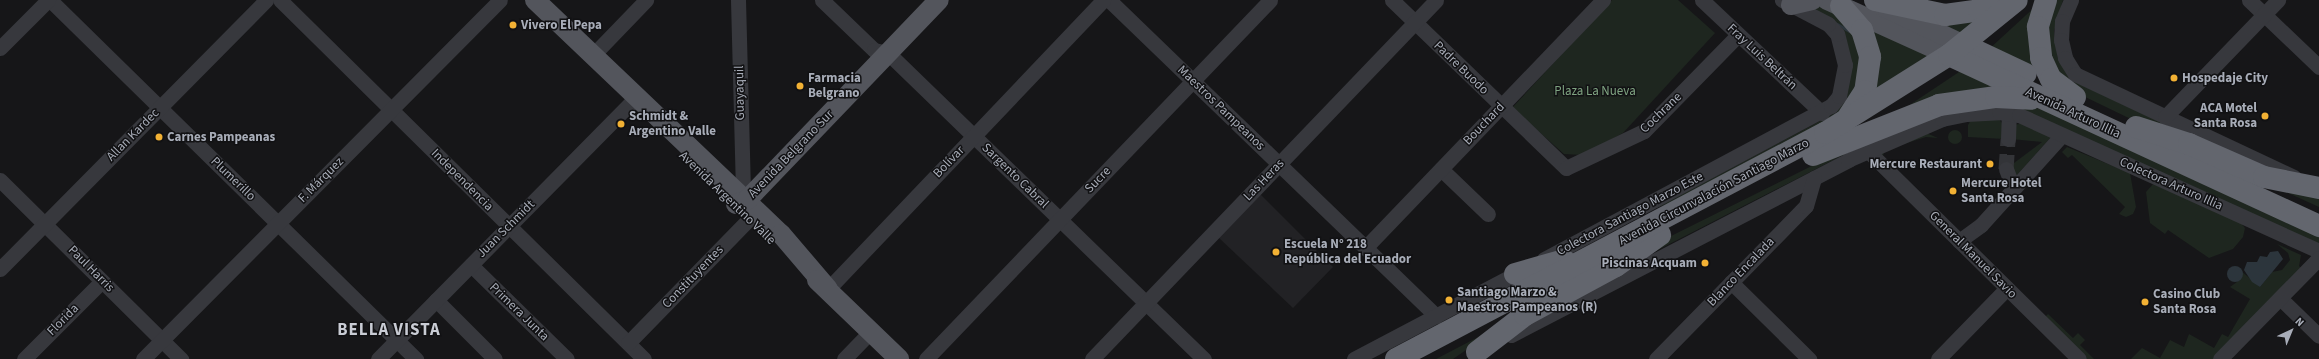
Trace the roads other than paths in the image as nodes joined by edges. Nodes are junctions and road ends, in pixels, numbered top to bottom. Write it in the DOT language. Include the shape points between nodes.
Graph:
graph roads {
  1 [pos="49,0"];
  2 [pos="266,0"];
  3 [pos="280,0"];
  4 [pos="500,0"];
  5 [pos="535,0"];
  6 [pos="646,0"];
  7 [pos="738,0"];
  8 [pos="822,0"];
  9 [pos="921,0"];
  10 [pos="939,0"];
  11 [pos="1103,0"];
  12 [pos="1109,0"];
  13 [pos="1270,0"];
  14 [pos="1392,0"];
  15 [pos="1436,0"];
  16 [pos="1602,0"];
  17 [pos="1702,0"];
  18 [pos="1812,0"];
  19 [pos="1870,0"];
  20 [pos="1875,0"];
  21 [pos="2003,0"];
  22 [pos="2016,0"];
  23 [pos="2034,0"];
  24 [pos="2046,0"];
  25 [pos="2071,0"];
  26 [pos="2249,0"];
  27 [pos="2278,0"];
  28 [pos="1786,2"];
  29 [pos="1834,3"];
  30 [pos="2264,14"];
  31 [pos="1415,22"];
  32 [pos="1738,35"];
  33 [pos="0,48"];
  34 [pos="881,51"];
  35 [pos="1963,53"];
  36 [pos="592,56"];
  37 [pos="2319,67"];
  38 [pos="1193,81"];
  39 [pos="2078,97"];
  40 [pos="635,98"];
  41 [pos="1500,107"];
  42 [pos="160,108"];
  43 [pos="391,109"];
  44 [pos="1822,113"];
  45 [pos="2009,113"];
  46 [pos="2165,117"];
  47 [pos="1843,123"];
  48 [pos="2136,127"];
  49 [pos="2062,135"];
  50 [pos="973,136"];
  51 [pos="2008,139"];
  52 [pos="1868,152"];
  53 [pos="1813,155"];
  54 [pos="1279,164"];
  55 [pos="1566,168"];
  56 [pos="1441,169"];
  57 [pos="2006,169"];
  58 [pos="1814,178"];
  59 [pos="0,180"];
  60 [pos="2013,186"];
  61 [pos="2319,188"];
  62 [pos="1699,200"];
  63 [pos="745,202"];
  64 [pos="1488,214"];
  65 [pos="2309,216"];
  66 [pos="1060,219"];
  67 [pos="278,223"];
  68 [pos="45,224"];
  69 [pos="509,226"];
  70 [pos="2319,226"];
  71 [pos="2319,229"];
  72 [pos="1660,236"];
  73 [pos="1959,241"];
  74 [pos="1366,248"];
  75 [pos="2319,251"];
  76 [pos="2319,258"];
  77 [pos="471,265"];
  78 [pos="0,269"];
  79 [pos="1515,274"];
  80 [pos="102,281"];
  81 [pos="1731,282"];
  82 [pos="828,288"];
  83 [pos="2007,288"];
  84 [pos="2280,298"];
  85 [pos="436,300"];
  86 [pos="1146,303"];
  87 [pos="1436,316"];
  88 [pos="871,331"];
  89 [pos="2319,336"];
  90 [pos="162,340"];
  91 [pos="397,340"];
  92 [pos="628,343"];
  93 [pos="1475,357"];
  94 [pos="24,359"];
  95 [pos="143,359"];
  96 [pos="181,359"];
  97 [pos="378,359"];
  98 [pos="416,359"];
  99 [pos="495,359"];
  100 [pos="567,359"];
  101 [pos="644,359"];
  102 [pos="844,359"];
  103 [pos="899,359"];
  104 [pos="926,359"];
  105 [pos="1092,359"];
  106 [pos="1204,359"];
  107 [pos="1354,359"];
  108 [pos="1396,359"];
  109 [pos="1425,359"];
  110 [pos="1656,359"];
  111 [pos="1809,359"];
  112 [pos="1938,359"];
  113 [pos="2079,359"];
  114 [pos="2220,359"];
  1 -- 33 [label="street"];
  1 -- 42 [label="street, Plumerillo"];
  2 -- 42 [label="street, Allan Kardec"];
  3 -- 43 [label="street, Independencia"];
  4 -- 43 [label="street, F. Márquez"];
  5 -- 36 [label="main road, Avenida Argentino Valle"];
  6 -- 36 [label="street"];
  7 -- 63 [label="street, Guayaquil"];
  8 -- 34 [label="street, Sargento Cabral"];
  9 -- 34 [label="main road, Avenida Belgrano Sur"];
  10 -- 34 [label="main road, Avenida Belgrano Sur"];
  11 -- 50 [label="street, Bolívar"];
  12 -- 38 [label="street, Maestros Pampeanos"];
  13 -- 38 [label="street, Sucre"];
  14 -- 31 [label="street, Padre Buodo"];
  15 -- 31 [label="street, Las Heras"];
  16 -- 41 [label="street, Bouchard"];
  17 -- 32 [label="street, Fray Luis Beltrán"];
  18 -- 28 [label="main road"];
  19 -- 35 [label="main road, Avenida Arturo Illia"];
  20 -- 21 [label="highway" via="1925,13 1949,15 1979,10"];
  22 -- 35 [label="highway, Avenida Circunvalación Santiago Marzo"];
  23 -- 35 [label="highway, Avenida Circunvalación Santiago Marzo"];
  24 -- 39 [label="highway" via="2038,27 2041,58 2051,79"];
  25 -- 39 [label="street" via="2062,21 2062,46"];
  26 -- 30 [label="street"];
  27 -- 30 [label="street"];
  28 -- 44 [label="street, Colectora Santiago Marzo Este" via="1833,28 1844,55 1845,68 1839,96"];
  29 -- 35 [label="main road, Avenida Arturo Illia"];
  29 -- 47 [label="highway" via="1862,30 1870,63 1862,97"];
  30 -- 37 [label="street"];
  30 -- 46 [label="street"];
  31 -- 41 [label="street, Padre Buodo"];
  31 -- 54 [label="street, Las Heras"];
  32 -- 44 [label="street, Fray Luis Beltrán"];
  32 -- 55 [label="street, Cochrane" via="1644,130"];
  34 -- 50 [label="street, Sargento Cabral"];
  34 -- 63 [label="main road, Avenida Belgrano Sur"];
  35 -- 39 [label="highway, Avenida Arturo Illia"];
  35 -- 47 [label="highway, Avenida Circunvalación Santiago Marzo"];
  35 -- 53 [label="highway, Avenida Circunvalación Santiago Marzo" via="1902,103"];
  36 -- 40 [label="main road, Avenida Argentino Valle"];
  38 -- 54 [label="street, Maestros Pampeanos"];
  38 -- 66 [label="street, Sucre"];
  39 -- 46 [label="street"];
  39 -- 48 [label="highway, Avenida Arturo Illia"];
  39 -- 53 [label="highway" via="1963,100 1913,113"];
  39 -- 65 [label="highway, Avenida Arturo Illia"];
  40 -- 63 [label="main road, Avenida Argentino Valle" via="672,127"];
  40 -- 69 [label="street, Juan Schmidt"];
  41 -- 55 [label="street, Padre Buodo"];
  41 -- 56 [label="street, Bouchard"];
  42 -- 67 [label="street, Plumerillo"];
  42 -- 68 [label="street, Allan Kardec"];
  43 -- 67 [label="street, F. Márquez"];
  43 -- 69 [label="street, Independencia"];
  44 -- 79 [label="street, Colectora Santiago Marzo Este"];
  45 -- 49 [label="street, Colectora Arturo Illia" via="2024,117"];
  45 -- 51 [label="street"];
  45 -- 52 [label="street" via="1953,116"];
  46 -- 61 [label="street"];
  47 -- 62 [label="highway, Avenida Circunvalación Santiago Marzo"];
  48 -- 61 [label="highway" via="2189,144 2264,177"];
  48 -- 65 [label="highway, Avenida Arturo Illia"];
  49 -- 60 [label="street"];
  49 -- 75 [label="street, Colectora Arturo Illia"];
  50 -- 66 [label="street, Sargento Cabral"];
  50 -- 82 [label="street, Bolívar"];
  52 -- 58 [label="street"];
  52 -- 73 [label="street, General Manuel Savio"];
  53 -- 72 [label="highway, Avenida Circunvalación Santiago Marzo"];
  54 -- 74 [label="street, Maestros Pampeanos"];
  54 -- 86 [label="street, Las Heras"];
  56 -- 64 [label="street"];
  56 -- 74 [label="street, Bouchard"];
  57 -- 60 [label="street"];
  58 -- 81 [label="street, Blanco Encalada" via="1806,206"];
  58 -- 93 [label="street"];
  59 -- 68 [label="street, Paul Harris"];
  60 -- 73 [label="street" via="1996,205 1976,220"];
  62 -- 79 [label="highway" via="1657,212 1566,259"];
  62 -- 108 [label="highway, Avenida Circunvalación Santiago Marzo"];
  63 -- 82 [label="main road, Avenida Argentino Valle"];
  63 -- 92 [label="street, Constituyentes"];
  65 -- 70 [label="highway, Avenida Arturo Illia"];
  65 -- 71 [label="highway"];
  66 -- 86 [label="street, Sargento Cabral"];
  66 -- 104 [label="street, Sucre"];
  67 -- 90 [label="street, F. Márquez"];
  67 -- 91 [label="street, Plumerillo"];
  68 -- 78 [label="street, Allan Kardec"];
  68 -- 80 [label="street, Paul Harris"];
  69 -- 77 [label="street, Juan Schmidt"];
  69 -- 92 [label="street, Independencia"];
  72 -- 93 [label="highway" via="1616,266 1521,317"];
  72 -- 109 [label="highway, Avenida Circunvalación Santiago Marzo"];
  73 -- 83 [label="street, General Manuel Savio"];
  74 -- 87 [label="street, Maestros Pampeanos"];
  76 -- 84 [label="street"];
  77 -- 85 [label="street, Juan Schmidt"];
  77 -- 100 [label="street, Primera Junta"];
  79 -- 87 [label="street, Colectora Santiago Marzo Este"];
  80 -- 90 [label="street, Paul Harris"];
  80 -- 94 [label="street, Florida"];
  81 -- 110 [label="street, Blanco Encalada"];
  81 -- 111 [label="street"];
  82 -- 88 [label="main road, Avenida Argentino Valle"];
  83 -- 112 [label="street"];
  83 -- 113 [label="street, General Manuel Savio"];
  84 -- 89 [label="street"];
  84 -- 114 [label="street"];
  85 -- 91 [label="street, Juan Schmidt"];
  85 -- 99 [label="street"];
  86 -- 105 [label="street, Las Heras"];
  86 -- 106 [label="street, Sargento Cabral"];
  87 -- 107 [label="street, Colectora Santiago Marzo Este"];
  88 -- 102 [label="street"];
  88 -- 103 [label="main road, Avenida Argentino Valle"];
  90 -- 95 [label="street, F. Márquez"];
  90 -- 96 [label="street, Paul Harris"];
  91 -- 97 [label="street, Juan Schmidt"];
  91 -- 98 [label="street, Plumerillo"];
  92 -- 101 [label="street, Independencia"];
}
